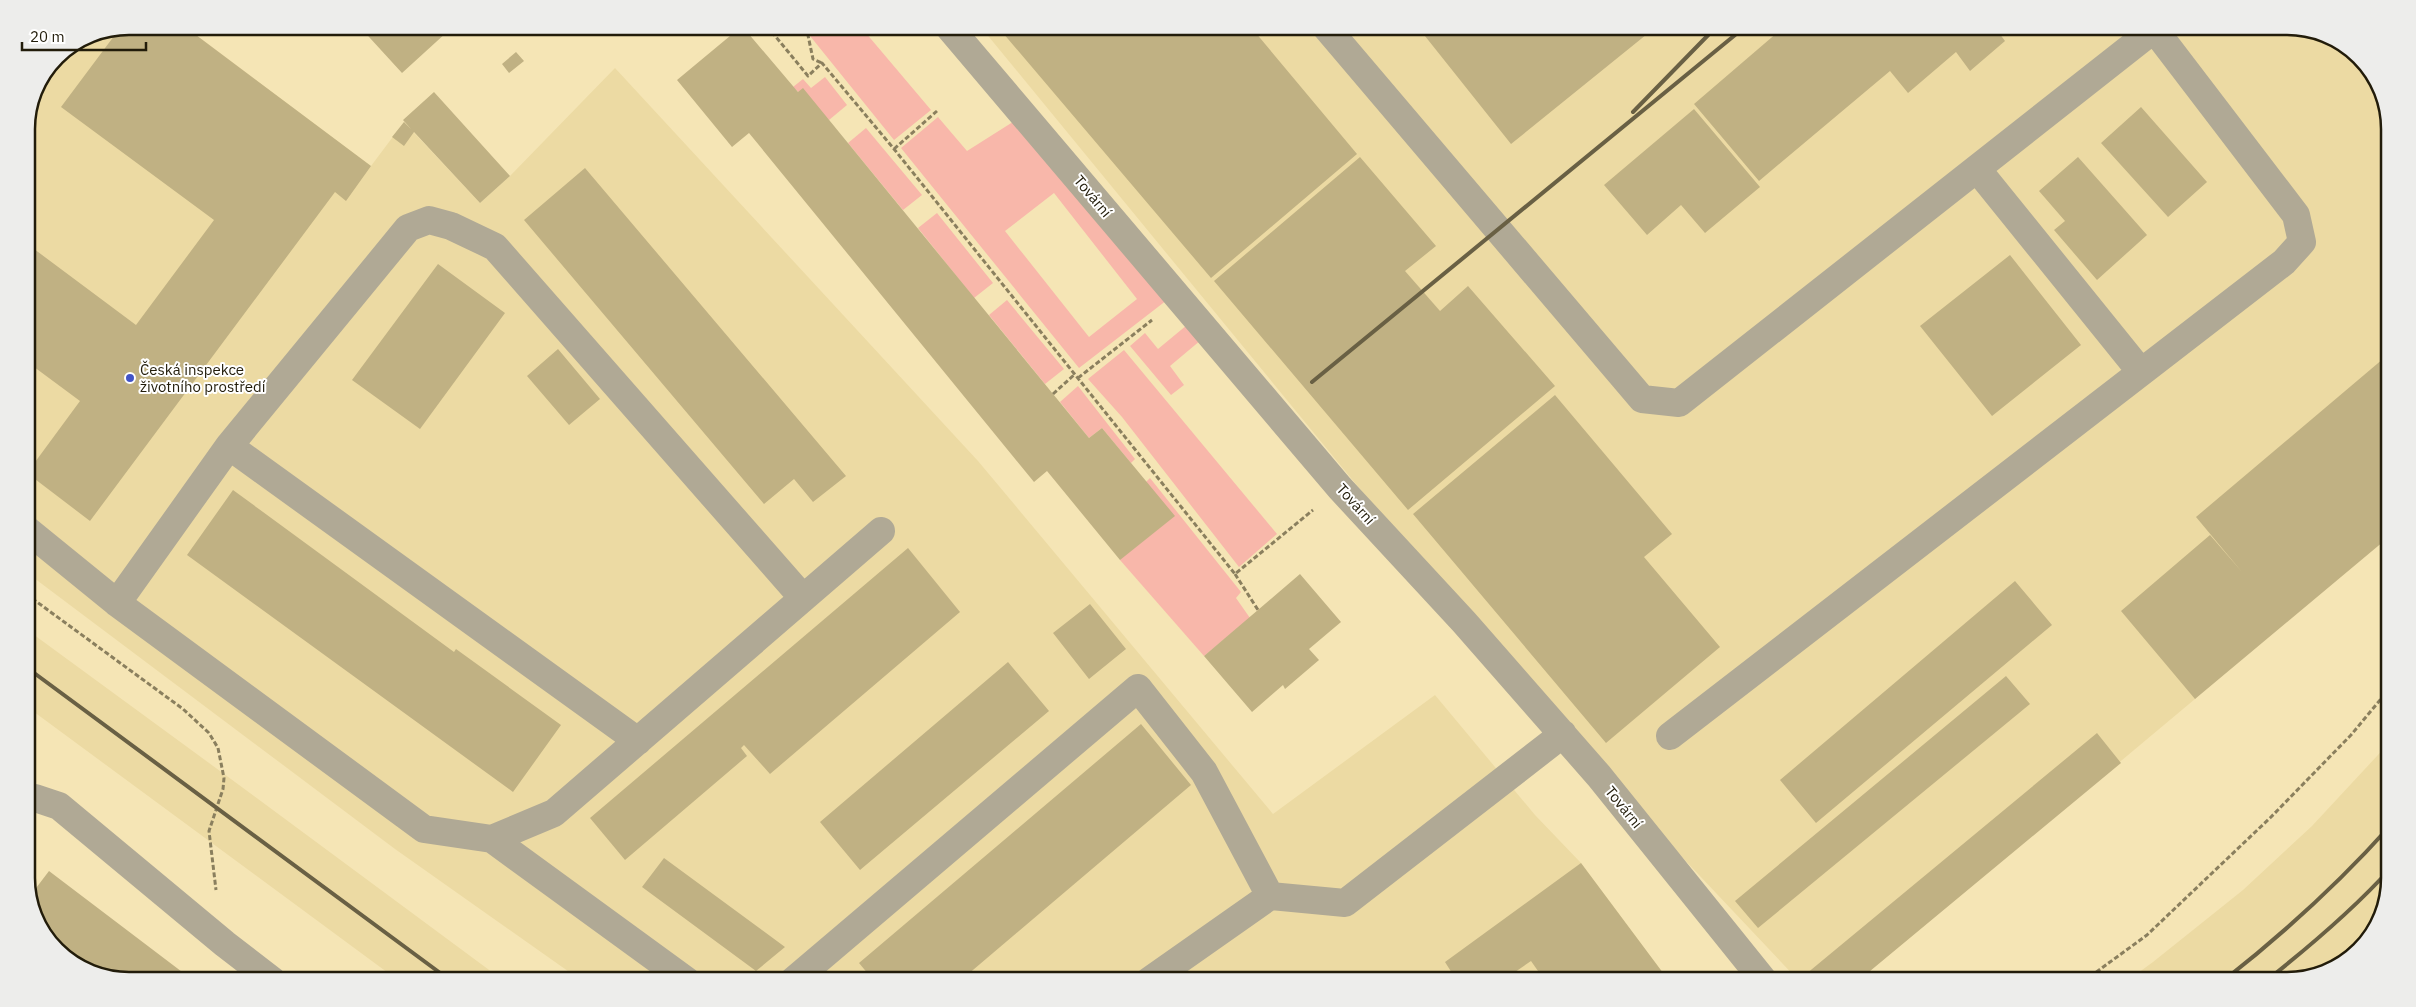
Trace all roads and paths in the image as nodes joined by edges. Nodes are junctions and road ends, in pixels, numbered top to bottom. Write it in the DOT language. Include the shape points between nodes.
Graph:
graph roads {
  1 [pos="774,35"];
  2 [pos="808,35"];
  3 [pos="956,35"];
  4 [pos="1333,35"];
  5 [pos="2147,35"];
  6 [pos="2161,35"];
  7 [pos="822,63"];
  8 [pos="937,110"];
  9 [pos="894,149"];
  10 [pos="1978,169"];
  11 [pos="1157,316"];
  12 [pos="2141,372"];
  13 [pos="1075,374"];
  14 [pos="1078,378"];
  15 [pos="1053,394"];
  16 [pos="229,446"];
  17 [pos="1318,506"];
  18 [pos="881,531"];
  19 [pos="35,537"];
  20 [pos="1235,574"];
  21 [pos="803,598"];
  22 [pos="35,601"];
  23 [pos="116,603"];
  24 [pos="1258,610"];
  25 [pos="2381,699"];
  26 [pos="1563,734"];
  27 [pos="1670,736"];
  28 [pos="638,740"];
  29 [pos="35,798"];
  30 [pos="492,838"];
  31 [pos="1270,896"];
  32 [pos="225,944"];
  33 [pos="261,972"];
  34 [pos="675,972"];
  35 [pos="804,972"];
  36 [pos="1162,972"];
  37 [pos="1757,972"];
  38 [pos="2096,972"];
  1 -- 7 [label="path" via="808,76"];
  2 -- 7 [label="path" via="813,59"];
  3 -- 26 [label="street, Tovární" via="1340,488"];
  4 -- 10 [label="street" via="1642,399 1679,403"];
  5 -- 10 [label="street"];
  6 -- 12 [label="street" via="2296,214 2302,242 2284,262"];
  7 -- 9 [label="path"];
  8 -- 9 [label="path"];
  9 -- 13 [label="path"];
  10 -- 12 [label="street"];
  11 -- 14 [label="path"];
  12 -- 27 [label="street"];
  13 -- 14 [label="path"];
  13 -- 15 [label="path"];
  14 -- 20 [label="path"];
  16 -- 21 [label="street" via="408,228 429,220 451,226 494,247"];
  16 -- 23 [label="street"];
  16 -- 28 [label="street"];
  17 -- 20 [label="path"];
  18 -- 21 [label="street"];
  19 -- 23 [label="street"];
  20 -- 24 [label="path"];
  21 -- 28 [label="street"];
  22 -- 32 [label="path" via="183,709 209,733 218,748 223,764 223,789 209,831"];
  23 -- 30 [label="street" via="424,829"];
  25 -- 38 [label="path" via="2351,735 2271,817 2147,934"];
  26 -- 31 [label="street" via="1345,904"];
  26 -- 37 [label="street, Tovární"];
  28 -- 30 [label="street" via="554,813"];
  29 -- 32 [label="street" via="59,806"];
  30 -- 34 [label="street"];
  31 -- 35 [label="street" via="1204,772 1138,688"];
  31 -- 36 [label="street"];
  32 -- 33 [label="street"];
}
